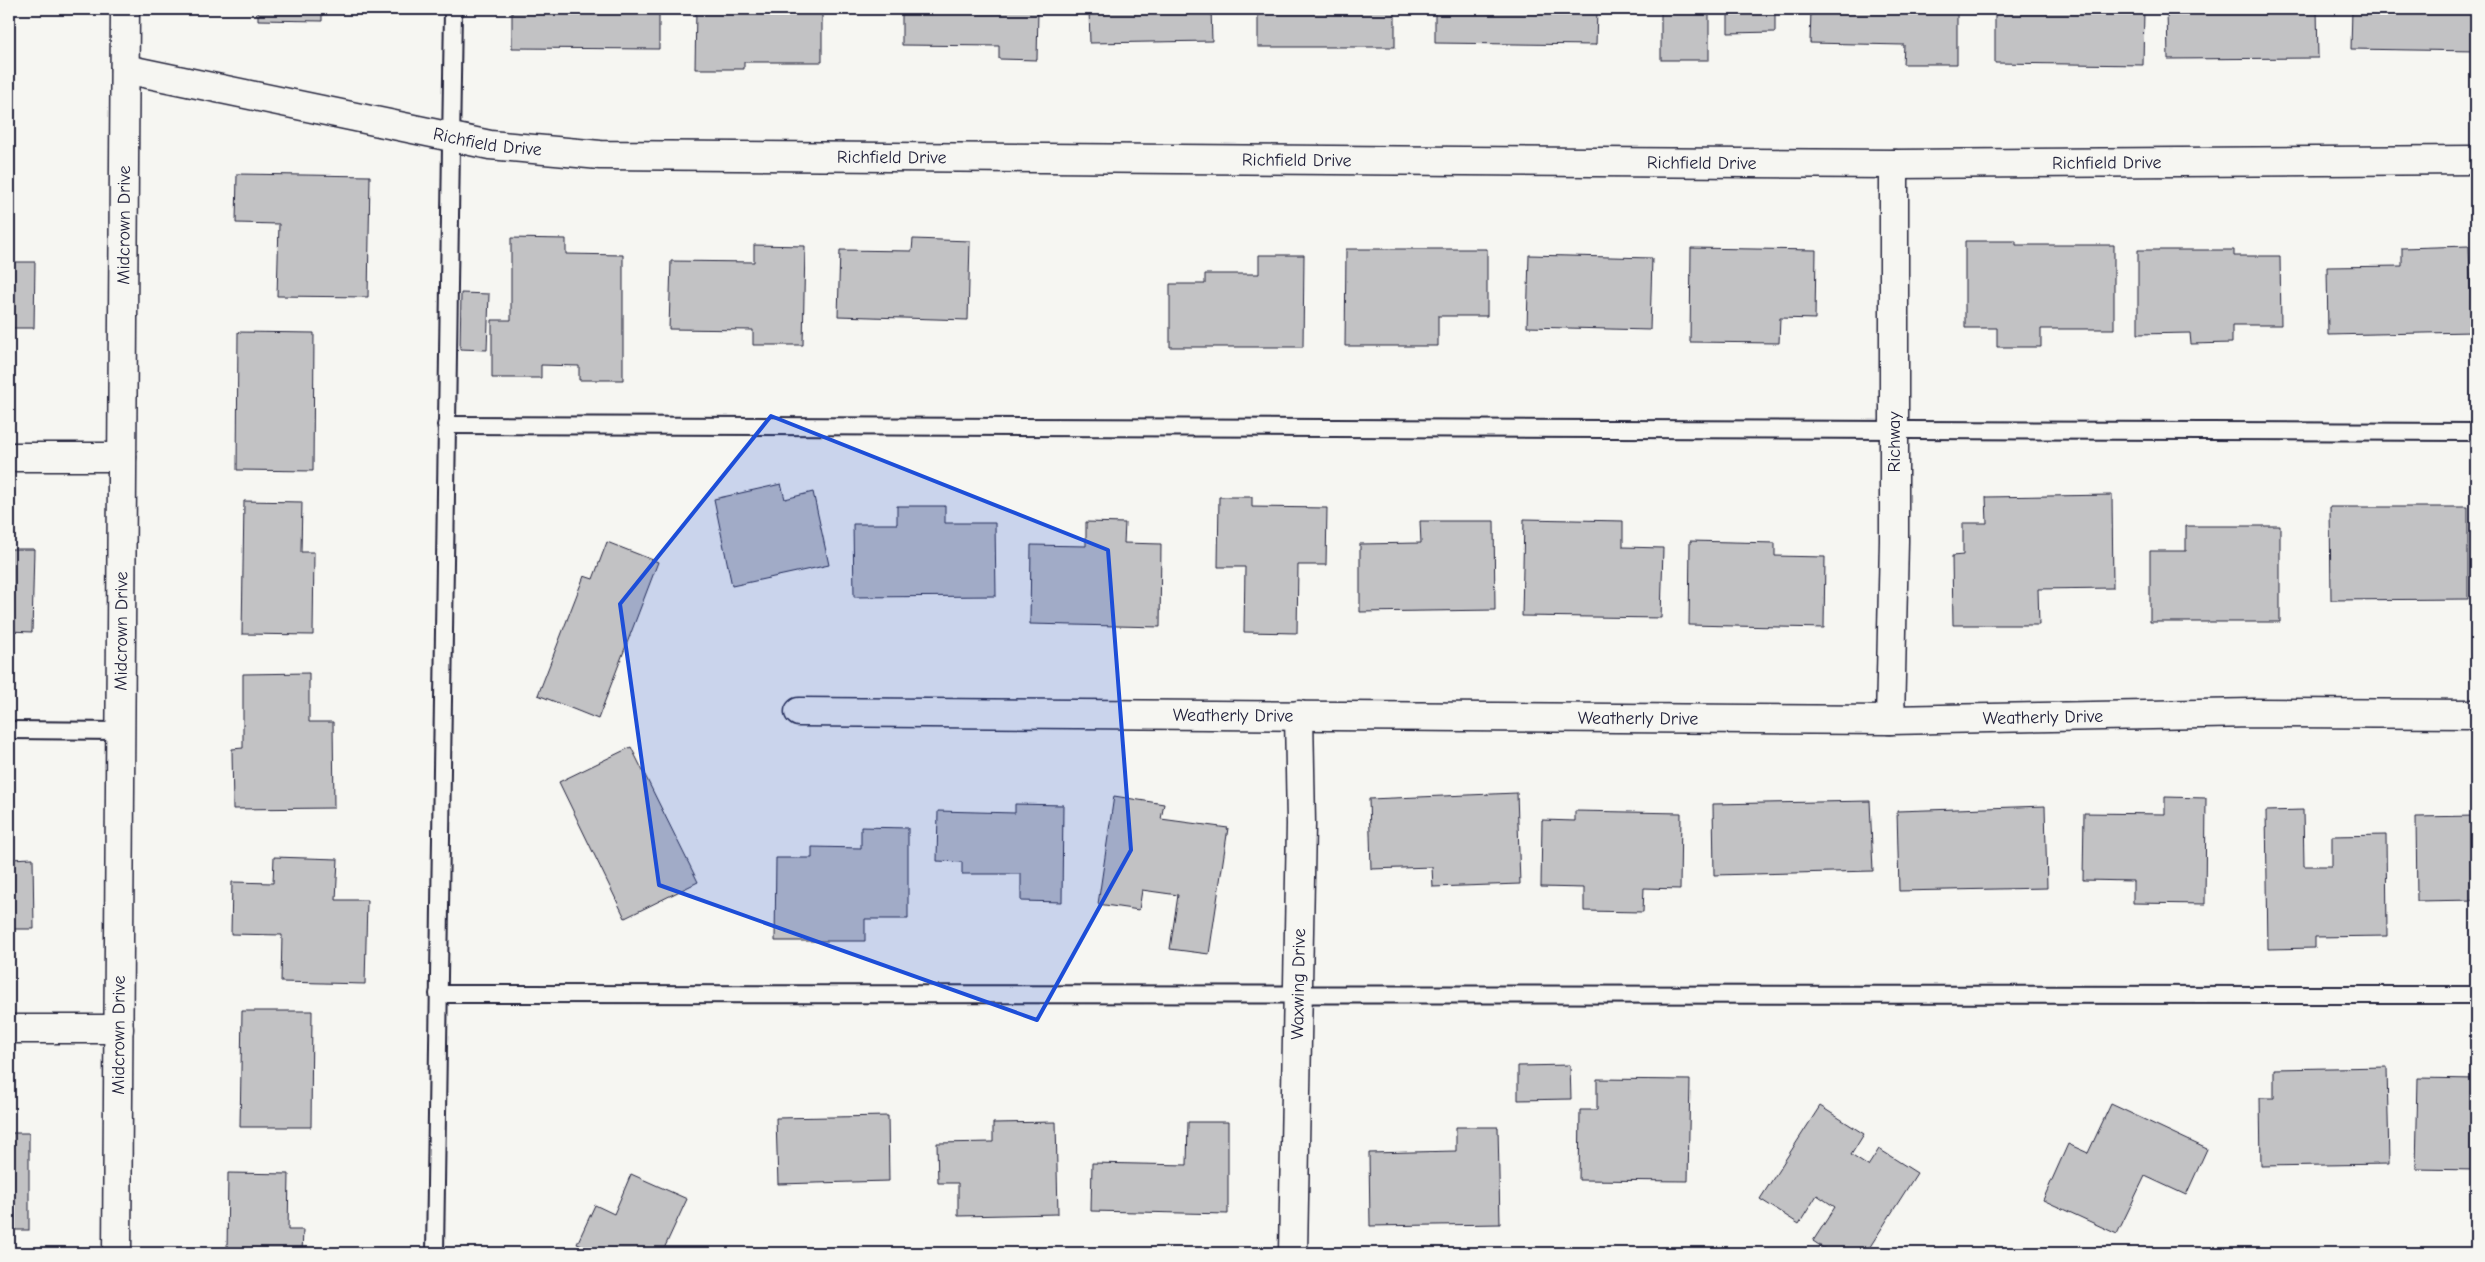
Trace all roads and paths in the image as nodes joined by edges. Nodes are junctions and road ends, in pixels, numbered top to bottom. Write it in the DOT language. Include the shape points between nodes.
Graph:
graph roads {
  1 [pos="125,9"];
  2 [pos="453,9"];
  3 [pos="125,69"];
  4 [pos="450,137"];
  5 [pos="2476,160"];
  6 [pos="1894,164"];
  7 [pos="446,426"];
  8 [pos="1894,430"];
  9 [pos="2476,432"];
  10 [pos="9,456"];
  11 [pos="122,457"];
  12 [pos="799,712"];
  13 [pos="2476,714"];
  14 [pos="1299,715"];
  15 [pos="1890,720"];
  16 [pos="9,730"];
  17 [pos="121,731"];
  18 [pos="438,994"];
  19 [pos="1298,995"];
  20 [pos="2476,995"];
  21 [pos="9,1029"];
  22 [pos="119,1030"];
  23 [pos="117,1253"];
  24 [pos="435,1253"];
  25 [pos="1293,1253"];
  1 -- 3 [label="street, Midcrown Drive"];
  2 -- 4 [label="lane"];
  3 -- 4 [label="street, Richfield Drive"];
  3 -- 11 [label="street, Midcrown Drive"];
  4 -- 6 [label="street, Richfield Drive" via="490,145 600,155"];
  4 -- 7 [label="lane"];
  5 -- 6 [label="street, Richfield Drive"];
  6 -- 8 [label="street, Richway"];
  7 -- 8 [label="lane"];
  7 -- 18 [label="lane"];
  8 -- 9 [label="lane"];
  8 -- 15 [label="street, Richway"];
  10 -- 11 [label="street"];
  11 -- 17 [label="street, Midcrown Drive"];
  12 -- 14 [label="street, Weatherly Drive"];
  13 -- 15 [label="street, Weatherly Drive" via="2253,713"];
  14 -- 15 [label="street, Weatherly Drive"];
  14 -- 19 [label="street, Waxwing Drive"];
  16 -- 17 [label="lane"];
  17 -- 22 [label="street, Midcrown Drive"];
  18 -- 19 [label="lane"];
  18 -- 24 [label="lane"];
  19 -- 20 [label="lane"];
  19 -- 25 [label="street, Waxwing Drive"];
  21 -- 22 [label="street"];
  22 -- 23 [label="street, Midcrown Drive"];
}
